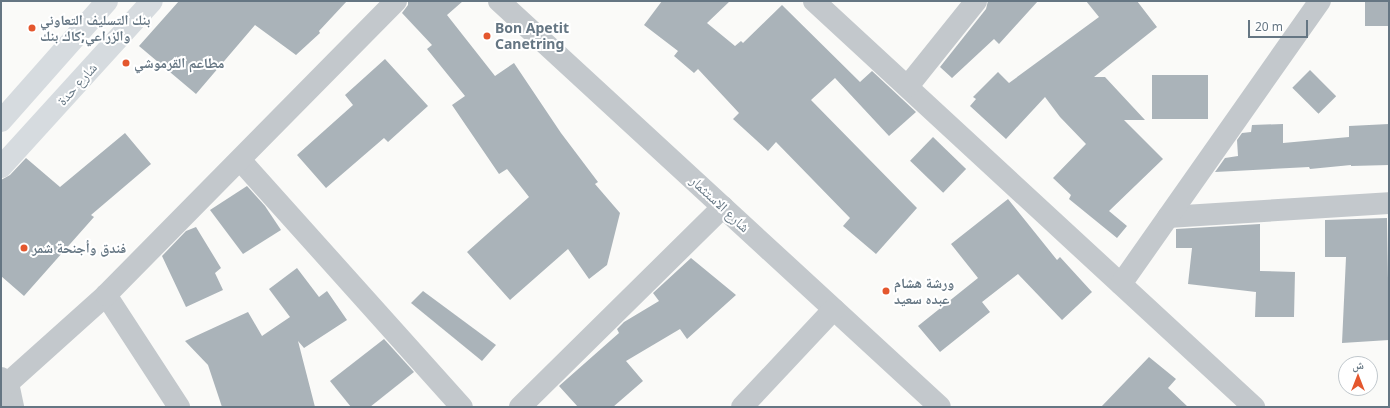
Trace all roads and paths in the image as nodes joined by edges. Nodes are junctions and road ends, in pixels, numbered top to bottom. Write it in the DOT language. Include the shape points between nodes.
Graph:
graph roads {
  1 [pos="107,1"];
  2 [pos="152,1"];
  3 [pos="396,1"];
  4 [pos="814,1"];
  5 [pos="976,1"];
  6 [pos="1320,1"];
  7 [pos="507,3"];
  8 [pos="908,86"];
  9 [pos="1,121"];
  10 [pos="240,161"];
  11 [pos="1,168"];
  12 [pos="1389,203"];
  13 [pos="723,206"];
  14 [pos="1168,217"];
  15 [pos="1121,284"];
  16 [pos="106,295"];
  17 [pos="834,309"];
  18 [pos="5,380"];
  19 [pos="1251,406"];
  20 [pos="12,407"];
  21 [pos="179,407"];
  22 [pos="462,407"];
  23 [pos="520,407"];
  24 [pos="742,407"];
  25 [pos="940,407"];
  1 -- 9 [label="main road"];
  2 -- 11 [label="main road, شارع حدة"];
  3 -- 10 [label="street"];
  4 -- 8 [label="street"];
  5 -- 8 [label="street"];
  6 -- 14 [label="street"];
  7 -- 13 [label="street, شارع الاستثمار"];
  8 -- 15 [label="street"];
  10 -- 16 [label="street"];
  10 -- 22 [label="street"];
  12 -- 14 [label="street"];
  13 -- 17 [label="street, شارع الاستثمار"];
  13 -- 23 [label="street"];
  14 -- 15 [label="street"];
  15 -- 19 [label="street"];
  16 -- 18 [label="street"];
  16 -- 21 [label="street"];
  17 -- 24 [label="street"];
  17 -- 25 [label="street, شارع الاستثمار"];
  18 -- 20 [label="street"];
}
